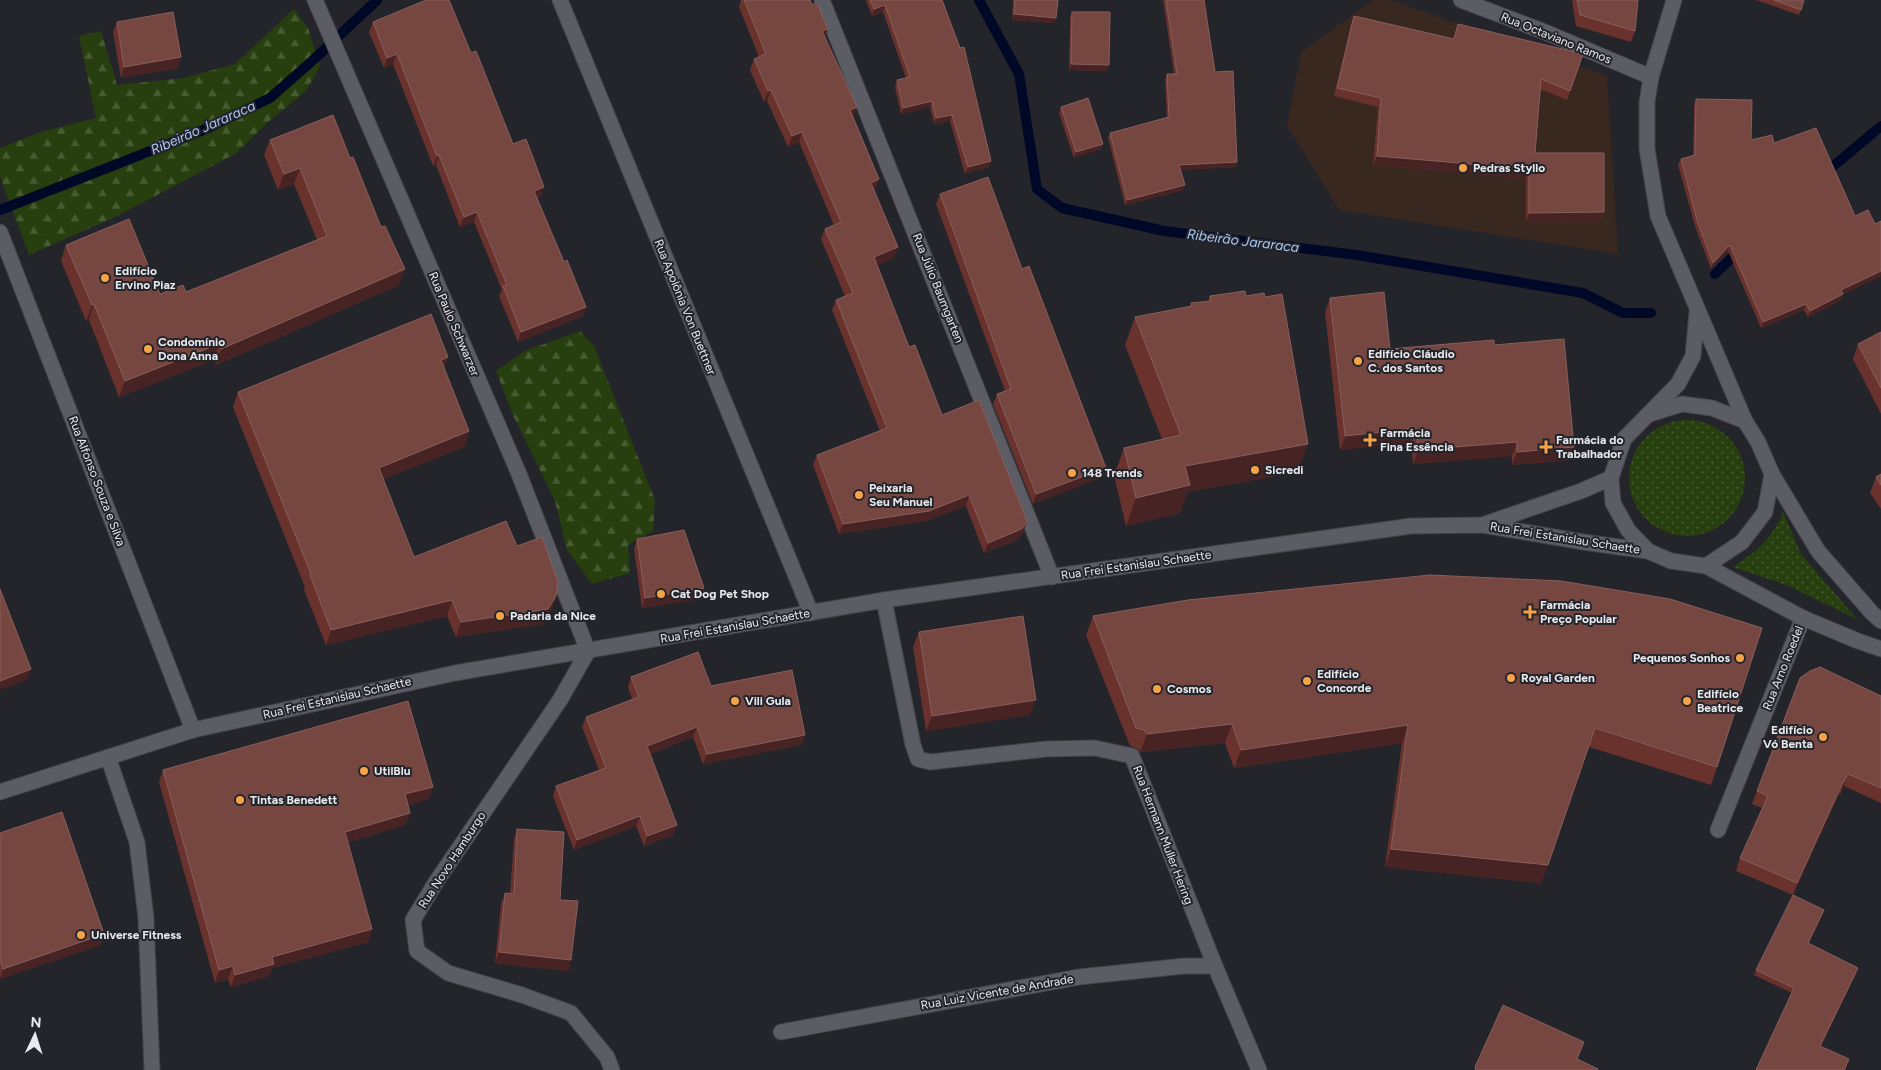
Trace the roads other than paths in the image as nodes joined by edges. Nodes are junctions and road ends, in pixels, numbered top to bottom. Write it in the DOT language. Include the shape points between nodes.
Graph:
graph roads {
  1 [pos="314,0"];
  2 [pos="560,0"];
  3 [pos="822,0"];
  4 [pos="1461,0"];
  5 [pos="1674,0"];
  6 [pos="1651,77"];
  7 [pos="2,236"];
  8 [pos="1697,311"];
  9 [pos="1648,414"];
  10 [pos="1745,421"];
  11 [pos="1772,474"];
  12 [pos="1611,478"];
  13 [pos="1483,525"];
  14 [pos="1648,551"];
  15 [pos="1706,566"];
  16 [pos="1052,577"];
  17 [pos="884,600"];
  18 [pos="811,613"];
  19 [pos="1802,618"];
  20 [pos="1881,621"];
  21 [pos="1881,649"];
  22 [pos="588,651"];
  23 [pos="193,730"];
  24 [pos="108,757"];
  25 [pos="0,792"];
  26 [pos="1718,830"];
  27 [pos="1215,966"];
  28 [pos="781,1032"];
  29 [pos="152,1070"];
  30 [pos="612,1070"];
  31 [pos="1260,1070"];
  1 -- 22 [label="street, Rua Paulo Schwarzer" via="519,474"];
  2 -- 18 [label="street, Rua Apolônia Von Buettner"];
  3 -- 16 [label="street, Rua Júlio Baumgarten"];
  4 -- 6 [label="street, Rua Octaviano Ramos"];
  5 -- 6 [label="street"];
  6 -- 8 [label="street" via="1647,102 1647,149 1658,216"];
  7 -- 23 [label="street, Rua Alfonso Souza e Silva"];
  8 -- 9 [label="street" via="1693,356 1678,384"];
  8 -- 10 [label="street"];
  9 -- 10 [label="street" via="1682,404 1712,408"];
  9 -- 12 [label="street" via="1624,440"];
  10 -- 11 [label="street"];
  11 -- 15 [label="street" via="1765,512 1742,542"];
  11 -- 20 [label="street" via="1818,552"];
  12 -- 13 [label="street, Rua Frei Estanislau Schaette"];
  12 -- 14 [label="street" via="1612,503 1628,530"];
  13 -- 14 [label="street, Rua Frei Estanislau Schaette"];
  13 -- 16 [label="street, Rua Frei Estanislau Schaette" via="1411,526"];
  14 -- 15 [label="street" via="1671,561"];
  15 -- 19 [label="street"];
  16 -- 17 [label="street, Rua Frei Estanislau Schaette"];
  17 -- 18 [label="street, Rua Frei Estanislau Schaette"];
  17 -- 27 [label="street, Rua Hermann Muller Hering" via="918,759 930,762 1046,749 1095,748 1132,756"];
  18 -- 22 [label="street, Rua Frei Estanislau Schaette"];
  19 -- 21 [label="street"];
  19 -- 26 [label="street, Rua Arno Roedel"];
  22 -- 23 [label="street, Rua Frei Estanislau Schaette" via="417,680"];
  22 -- 30 [label="street, Rua Novo Hamburgo" via="560,700 413,920 417,951 448,973 571,1013 607,1057"];
  23 -- 24 [label="street, Rua Frei Estanislau Schaette"];
  24 -- 25 [label="street, Rua Frei Estanislau Schaette"];
  24 -- 29 [label="street" via="137,842 146,918"];
  27 -- 28 [label="street, Rua Luiz Vicente de Andrade" via="1079,977"];
  27 -- 31 [label="street, Rua Hermann Muller Hering"];
}
